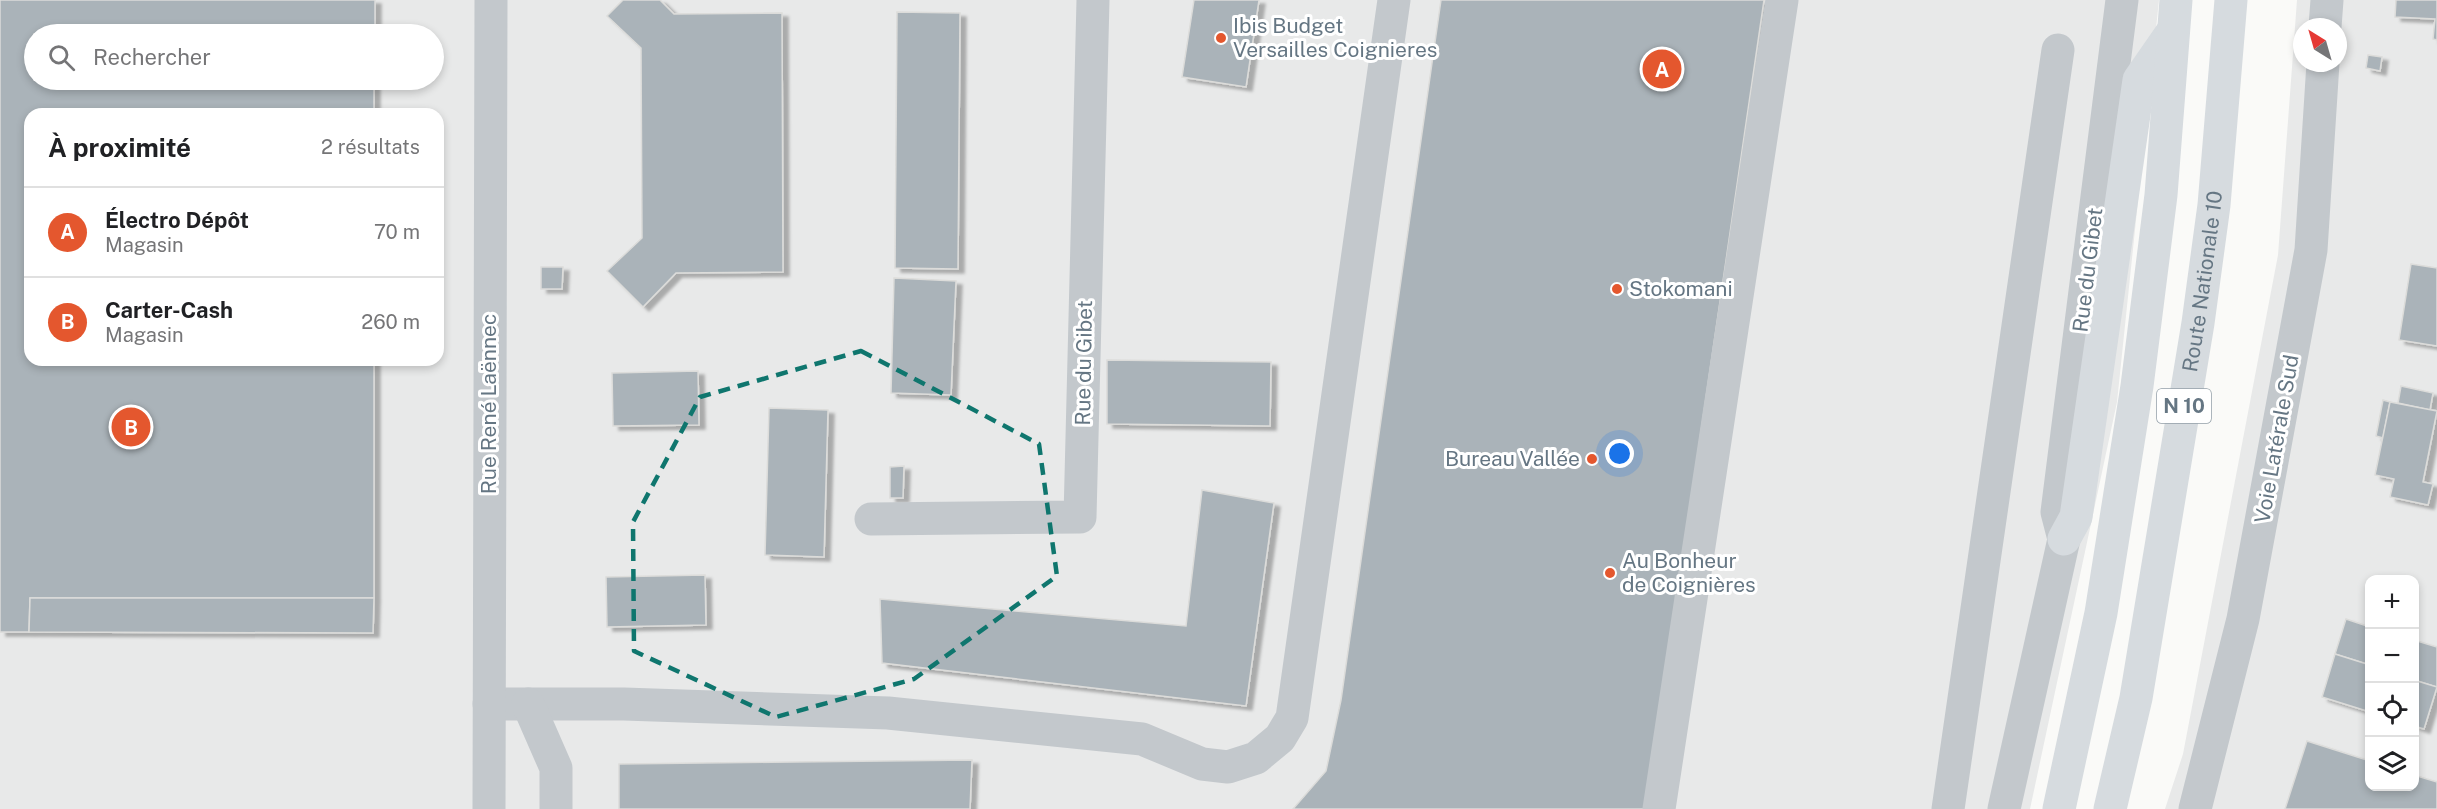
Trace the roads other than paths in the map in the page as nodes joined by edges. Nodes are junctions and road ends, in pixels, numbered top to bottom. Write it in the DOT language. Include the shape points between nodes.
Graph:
graph roads {
  1 [pos="490,0"];
  2 [pos="1093,0"];
  3 [pos="1394,0"];
  4 [pos="1782,0"];
  5 [pos="2122,0"];
  6 [pos="2231,0"];
  7 [pos="2327,0"];
  8 [pos="2175,15"];
  9 [pos="2326,18"];
  10 [pos="2058,50"];
  11 [pos="2322,72"];
  12 [pos="871,519"];
  13 [pos="2064,539"];
  14 [pos="489,704"];
  15 [pos="528,704"];
  16 [pos="489,809"];
  17 [pos="556,809"];
  18 [pos="1659,809"];
  19 [pos="1948,809"];
  20 [pos="2004,809"];
  21 [pos="2059,809"];
  22 [pos="2110,809"];
  23 [pos="2195,809"];
  1 -- 14 [label="street, Rue René Laënnec"];
  2 -- 12 [label="street, Rue du Gibet" via="1080,517"];
  3 -- 15 [label="street" via="1292,718 1280,738 1256,758 1228,767 1202,764 1142,739 888,713"];
  4 -- 18 [label="street"];
  5 -- 13 [label="street, Rue du Gibet" via="2057,512"];
  6 -- 22 [label="main road, Route Nationale 10 / N 10" via="2214,205 2198,323 2136,698"];
  7 -- 9 [label="street"];
  8 -- 13 [label="main road" via="2139,80 2076,517"];
  8 -- 21 [label="main road, N 10" via="2161,195 2137,386 2101,613"];
  10 -- 19 [label="street"];
  11 -- 23 [label="street, Voie Latérale Sud" via="2311,250 2243,619"];
  13 -- 20 [label="street"];
  14 -- 15 [label="street"];
  14 -- 16 [label="street, Rue René Laënnec"];
  15 -- 17 [label="street" via="556,768"];
}
